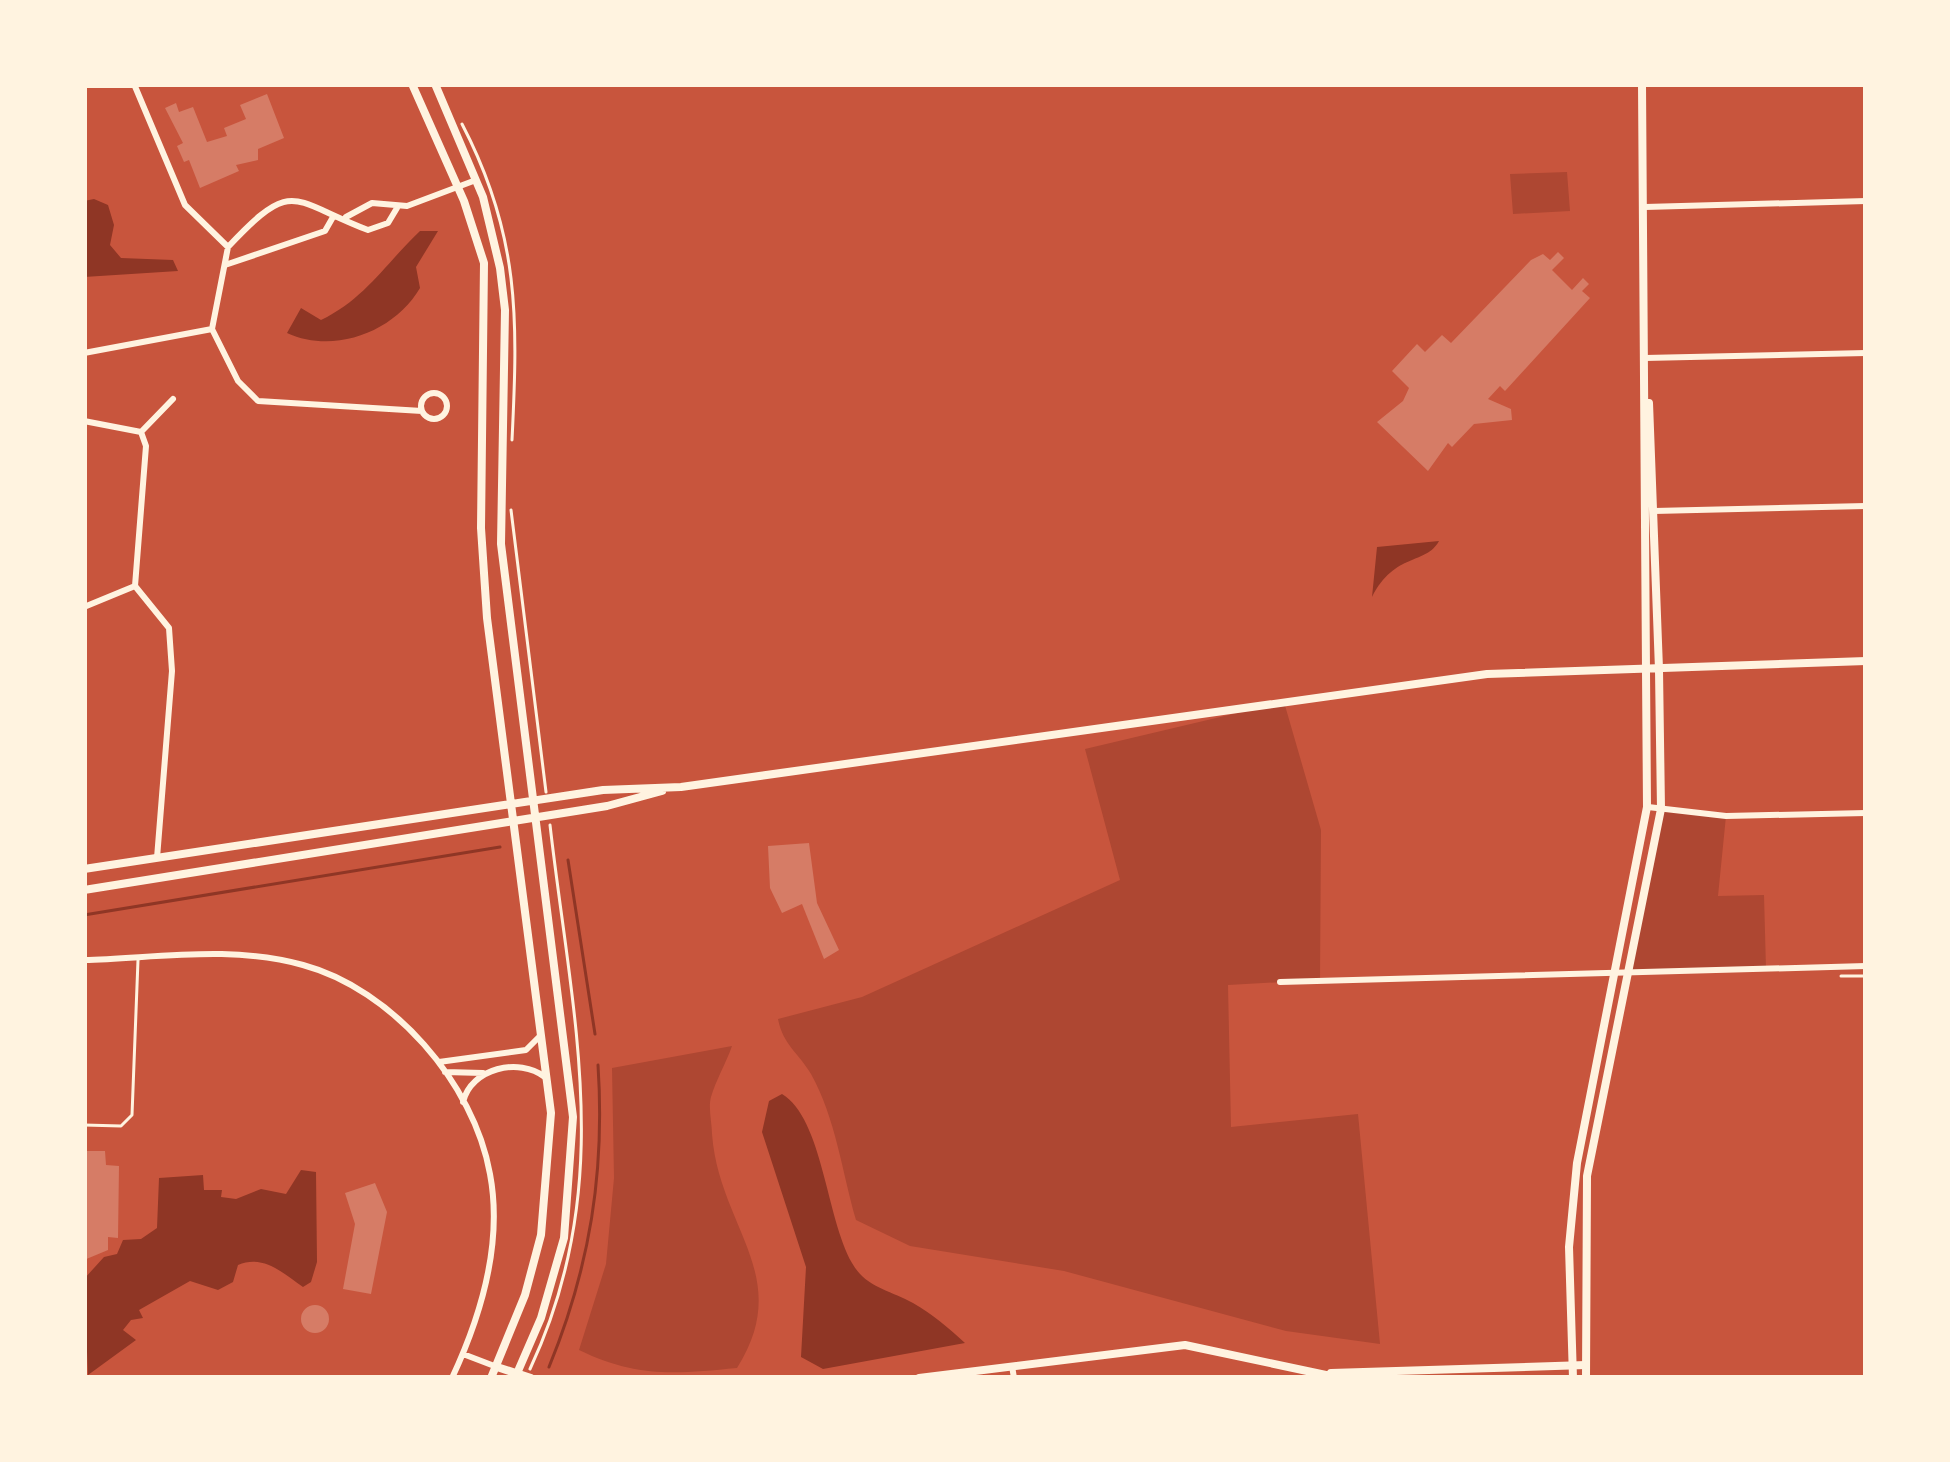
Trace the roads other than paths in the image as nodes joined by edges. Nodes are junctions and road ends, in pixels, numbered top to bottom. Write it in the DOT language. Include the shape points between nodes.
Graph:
graph roads {
  1 [pos="135,84"];
  2 [pos="412,84"];
  3 [pos="434,84"];
  4 [pos="1642,84"];
  5 [pos="84,85"];
  6 [pos="476,180"];
  7 [pos="457,187"];
  8 [pos="1866,201"];
  9 [pos="386,203"];
  10 [pos="1645,207"];
  11 [pos="398,210"];
  12 [pos="350,213"];
  13 [pos="333,216"];
  14 [pos="374,216"];
  15 [pos="358,226"];
  16 [pos="228,247"];
  17 [pos="225,265"];
  18 [pos="212,329"];
  19 [pos="84,353"];
  20 [pos="1866,353"];
  21 [pos="1646,358"];
  22 [pos="1645,378"];
  23 [pos="173,399"];
  24 [pos="422,411"];
  25 [pos="84,421"];
  26 [pos="141,432"];
  27 [pos="1866,506"];
  28 [pos="1656,511"];
  29 [pos="1643,512"];
  30 [pos="135,586"];
  31 [pos="84,607"];
  32 [pos="1866,661"];
  33 [pos="1646,670"];
  34 [pos="1658,670"];
  35 [pos="681,787"];
  36 [pos="533,801"];
  37 [pos="514,803"];
  38 [pos="1646,807"];
  39 [pos="1661,809"];
  40 [pos="1866,813"];
  41 [pos="535,818"];
  42 [pos="515,821"];
  43 [pos="157,858"];
  44 [pos="84,869"];
  45 [pos="84,890"];
  46 [pos="138,959"];
  47 [pos="84,960"];
  48 [pos="1866,966"];
  49 [pos="1616,970"];
  50 [pos="1629,970"];
  51 [pos="1280,982"];
  52 [pos="542,1032"];
  53 [pos="439,1062"];
  54 [pos="445,1072"];
  55 [pos="487,1072"];
  56 [pos="548,1080"];
  57 [pos="462,1105"];
  58 [pos="84,1125"];
  59 [pos="463,1354"];
  60 [pos="1572,1365"];
  61 [pos="1586,1365"];
  62 [pos="497,1366"];
  63 [pos="1012,1366"];
  64 [pos="1323,1375"];
  65 [pos="516,1376"];
  66 [pos="452,1378"];
  67 [pos="491,1378"];
  68 [pos="530,1378"];
  69 [pos="920,1378"];
  70 [pos="1014,1378"];
  71 [pos="1340,1378"];
  72 [pos="1573,1378"];
  73 [pos="1586,1378"];
  1 -- 5 [label="street"];
  1 -- 16 [label="street" via="185,205"];
  2 -- 7 [label="main road"];
  3 -- 6 [label="main road"];
  4 -- 10 [label="main road"];
  6 -- 7 [label="street"];
  6 -- 36 [label="main road" via="506,310 501,544"];
  7 -- 11 [label="street"];
  7 -- 37 [label="main road" via="484,263 482,550"];
  8 -- 10 [label="street"];
  9 -- 11 [label="street"];
  9 -- 12 [label="street"];
  9 -- 14 [label="street"];
  10 -- 21 [label="main road"];
  11 -- 14 [label="street"];
  11 -- 15 [label="street" via="384,226"];
  12 -- 13 [label="street"];
  12 -- 14 [label="street"];
  12 -- 15 [label="street"];
  13 -- 16 [label="street" via="282,199"];
  13 -- 17 [label="street" via="325,231"];
  14 -- 15 [label="street"];
  16 -- 17 [label="street"];
  17 -- 18 [label="street"];
  18 -- 19 [label="street"];
  18 -- 24 [label="street" via="238,381 258,401"];
  20 -- 21 [label="street"];
  21 -- 22 [label="main road"];
  22 -- 28 [label="main road"];
  22 -- 29 [label="main road"];
  23 -- 26 [label="street"];
  24 -- 24 [label="street" via="429,394 445,401 440,417"];
  25 -- 26 [label="street"];
  26 -- 30 [label="street"];
  27 -- 28 [label="street"];
  28 -- 29 [label="street"];
  28 -- 34 [label="main road"];
  29 -- 33 [label="main road"];
  30 -- 31 [label="street"];
  30 -- 43 [label="street" via="170,628"];
  32 -- 34 [label="main road"];
  33 -- 34 [label="main road"];
  33 -- 35 [label="main road" via="1454,678"];
  33 -- 38 [label="main road"];
  34 -- 39 [label="main road"];
  35 -- 36 [label="main road"];
  35 -- 41 [label="main road"];
  36 -- 37 [label="main road"];
  36 -- 41 [label="main road"];
  37 -- 42 [label="main road"];
  37 -- 43 [label="main road"];
  38 -- 39 [label="street"];
  38 -- 49 [label="main road"];
  39 -- 40 [label="street"];
  39 -- 50 [label="main road"];
  41 -- 42 [label="main road"];
  41 -- 65 [label="main road" via="573,1153 555,1276"];
  42 -- 45 [label="main road"];
  42 -- 52 [label="main road"];
  43 -- 44 [label="main road"];
  46 -- 47 [label="street"];
  46 -- 53 [label="street" via="225,954 321,970 386,1006"];
  46 -- 58 [label="lane" via="132,1115 122,1126"];
  48 -- 50 [label="street"];
  49 -- 50 [label="street"];
  49 -- 51 [label="street"];
  49 -- 60 [label="main road" via="1582,1118 1568,1247"];
  50 -- 61 [label="main road" via="1587,1176"];
  52 -- 53 [label="street" via="526,1050"];
  52 -- 56 [label="main road"];
  53 -- 54 [label="street"];
  54 -- 55 [label="street"];
  54 -- 57 [label="street"];
  55 -- 56 [label="street" via="523,1066"];
  55 -- 57 [label="street"];
  56 -- 62 [label="main road" via="541,1235"];
  57 -- 59 [label="street" via="493,1194 488,1268"];
  59 -- 62 [label="street"];
  59 -- 66 [label="street"];
  60 -- 61 [label="main road"];
  60 -- 64 [label="main road"];
  60 -- 72 [label="main road"];
  61 -- 73 [label="main road"];
  62 -- 65 [label="main road"];
  62 -- 67 [label="main road"];
  63 -- 64 [label="main road" via="1185,1345"];
  63 -- 69 [label="main road"];
  63 -- 70 [label="street"];
  64 -- 71 [label="main road"];
  65 -- 68 [label="main road"];
}
